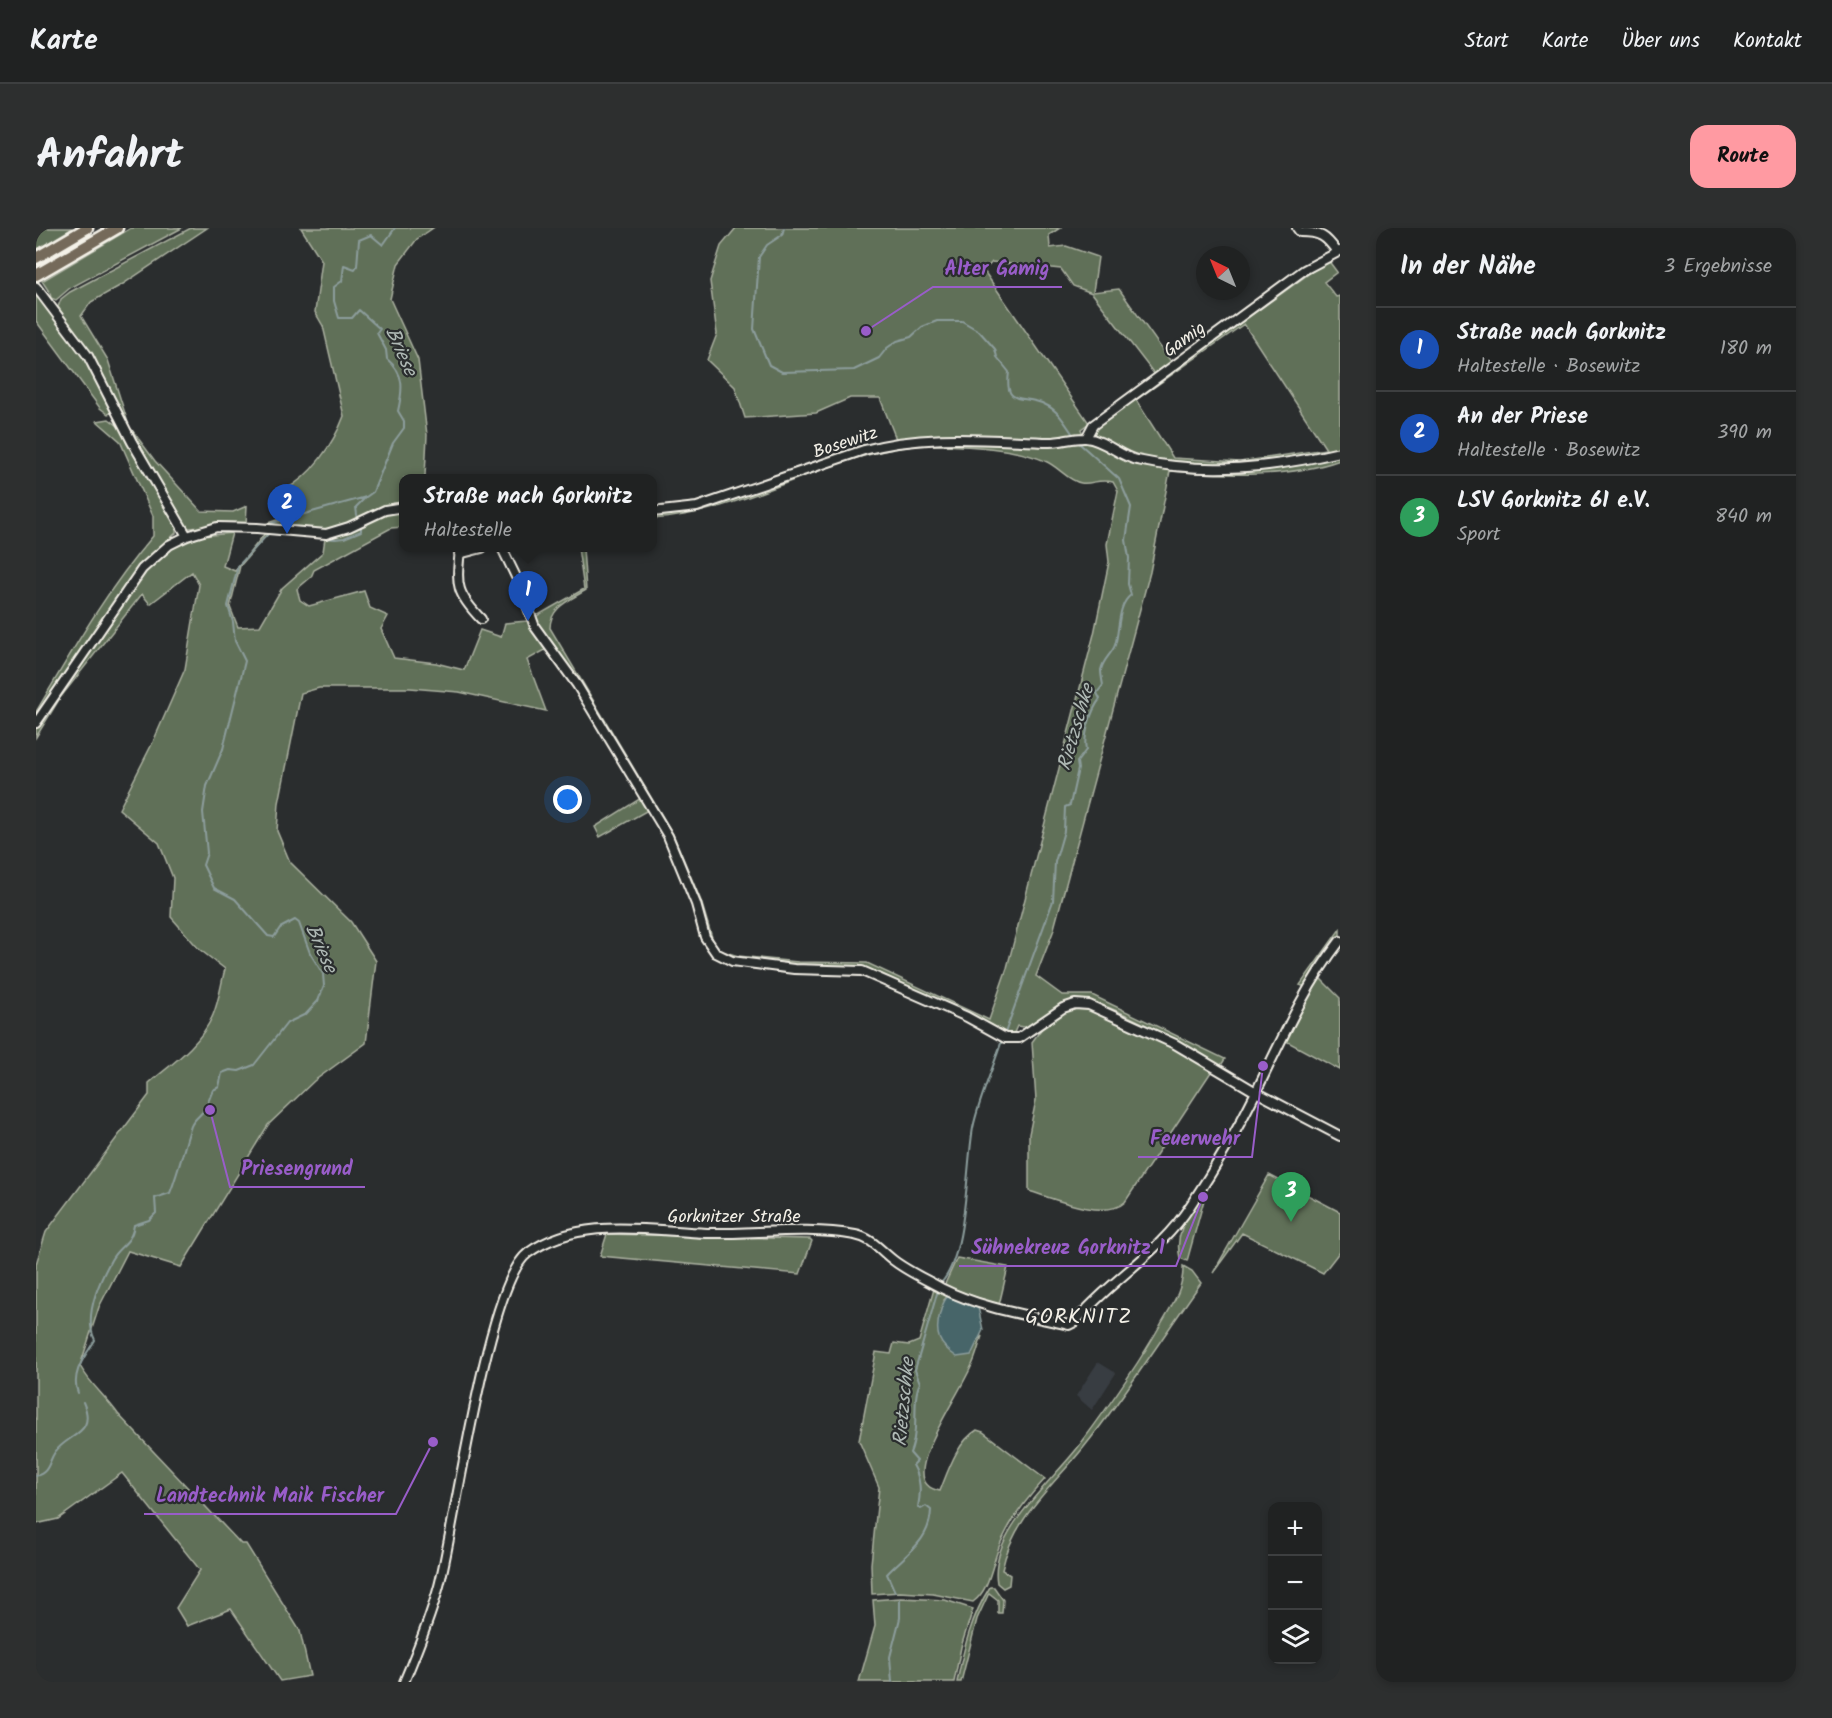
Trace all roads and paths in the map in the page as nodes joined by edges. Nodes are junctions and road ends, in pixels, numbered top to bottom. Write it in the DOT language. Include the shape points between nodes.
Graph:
graph roads {
  1 [pos="87,228"];
  2 [pos="117,228"];
  3 [pos="1297,228"];
  4 [pos="1339,251"];
  5 [pos="36,258"];
  6 [pos="36,275"];
  7 [pos="36,287"];
  8 [pos="1086,438"];
  9 [pos="1340,452"];
  10 [pos="399,508"];
  11 [pos="657,511"];
  12 [pos="187,536"];
  13 [pos="459,552"];
  14 [pos="504,552"];
  15 [pos="481,619"];
  16 [pos="36,723"];
  17 [pos="1340,941"];
  18 [pos="1256,1092"];
  19 [pos="1340,1136"];
  20 [pos="404,1682"];
  1 -- 5 [label="highway"];
  2 -- 6 [label="highway"];
  3 -- 4 [label="street, Gamig" via="1300,232 1318,232"];
  4 -- 8 [label="street, Gamig" via="1304,270 1164,372 1093,425"];
  7 -- 12 [label="street" via="88,356"];
  8 -- 9 [label="street" via="1136,459 1240,470"];
  8 -- 11 [label="street, Bosewitz" via="1053,442 960,437 891,442 697,507"];
  10 -- 12 [label="street" via="326,534 237,526"];
  12 -- 16 [label="street" via="169,545 142,569"];
  13 -- 15 [label="street" via="459,592"];
  14 -- 18 [label="street" via="535,627 577,685 678,857 705,937 723,958 794,969 862,971 968,1017 1005,1038 1019,1038 1063,1008 1089,1005 1127,1020"];
  17 -- 18 [label="street, Gorknitzer Straße" via="1305,995"];
  18 -- 19 [label="street"];
  18 -- 20 [label="street, Gorknitzer Straße" via="1176,1226 1069,1325 986,1305 939,1287 857,1235 609,1228 551,1242 526,1255 508,1287 485,1358 439,1587"];
}
